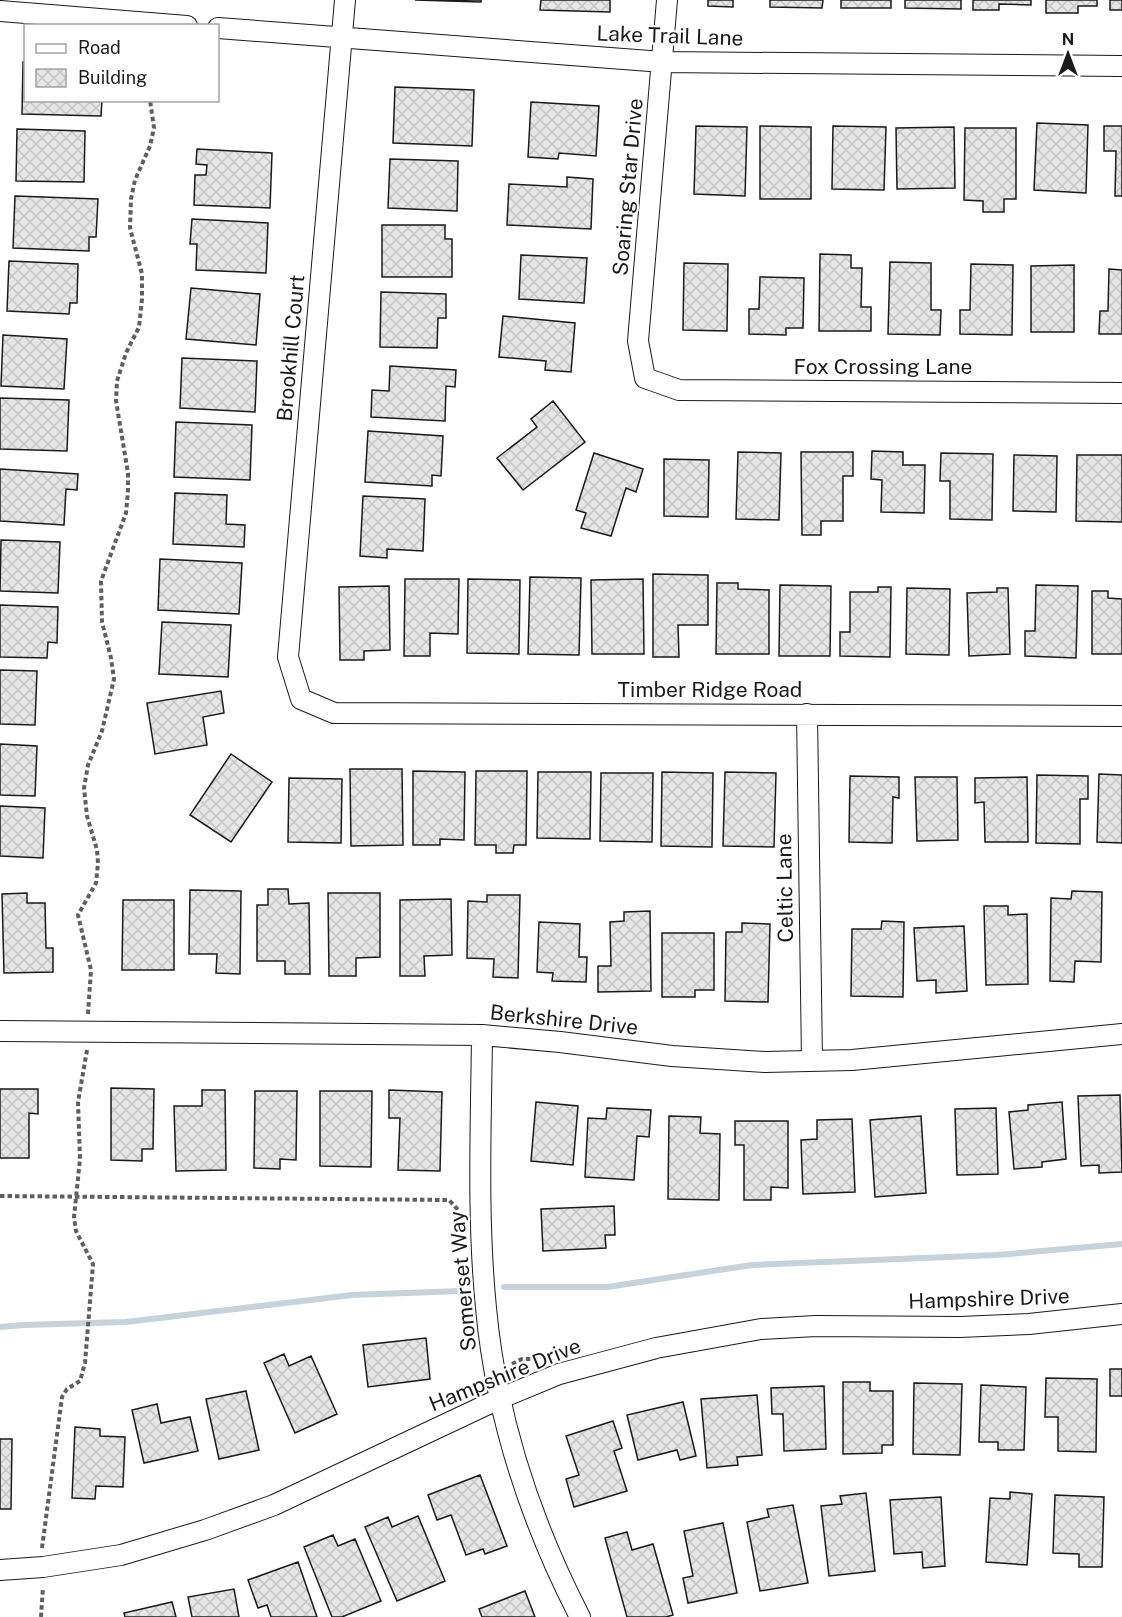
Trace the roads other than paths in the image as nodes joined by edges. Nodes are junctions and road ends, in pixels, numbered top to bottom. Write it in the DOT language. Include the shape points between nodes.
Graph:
graph roads {
  1 [pos="345,0"];
  2 [pos="667,0"];
  3 [pos="0,11"];
  4 [pos="162,24"];
  5 [pos="219,28"];
  6 [pos="342,37"];
  7 [pos="663,62"];
  8 [pos="1122,66"];
  9 [pos="645,378"];
  10 [pos="1122,393"];
  11 [pos="301,699"];
  12 [pos="807,714"];
  13 [pos="1122,716"];
  14 [pos="0,1031"];
  15 [pos="1122,1034"];
  16 [pos="482,1035"];
  17 [pos="812,1061"];
  18 [pos="1122,1314"];
  19 [pos="501,1398"];
  20 [pos="0,1570"];
  21 [pos="580,1617"];
  1 -- 6 [label="street, Brookhill Court"];
  2 -- 7 [label="street, Soaring Star Drive"];
  3 -- 4 [label="street"];
  5 -- 6 [label="street, Lake Trail Lane"];
  6 -- 7 [label="street, Lake Trail Lane"];
  6 -- 11 [label="street, Brookhill Court" via="288,657"];
  7 -- 8 [label="street, Lake Trail Lane"];
  7 -- 9 [label="street, Soaring Star Drive" via="638,341"];
  9 -- 10 [label="street, Fox Crossing Lane" via="679,390"];
  11 -- 12 [label="street, Timber Ridge Road" via="334,713"];
  12 -- 13 [label="street, Timber Ridge Road"];
  12 -- 17 [label="street, Celtic Lane"];
  14 -- 16 [label="street, Berkshire Drive"];
  15 -- 17 [label="street, Berkshire Drive"];
  16 -- 17 [label="street, Berkshire Drive" via="672,1056"];
  16 -- 19 [label="street, Somerset Way" via="480,1227 486,1311"];
  18 -- 19 [label="street, Hampshire Drive" via="983,1326 761,1329 605,1360"];
  19 -- 20 [label="street, Hampshire Drive" via="274,1505 205,1530 121,1555 43,1568"];
  19 -- 21 [label="street, Somerset Way" via="526,1492"];
}
